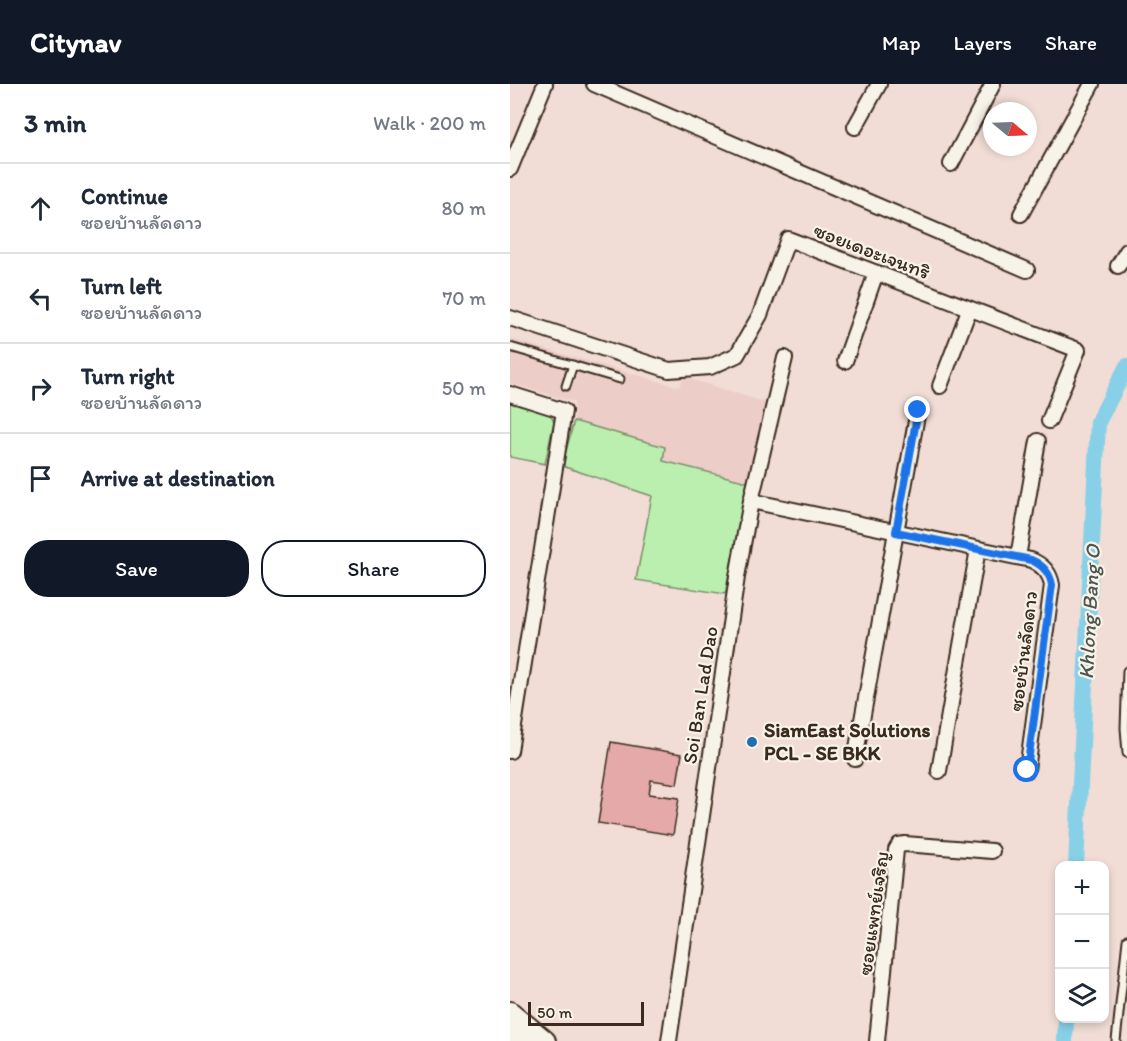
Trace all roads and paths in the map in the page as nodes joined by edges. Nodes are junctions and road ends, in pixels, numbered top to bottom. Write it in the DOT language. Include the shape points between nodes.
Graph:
graph roads {
  1 [pos="544,84"];
  2 [pos="594,84"];
  3 [pos="879,84"];
  4 [pos="993,84"];
  5 [pos="1092,84"];
  6 [pos="855,127"];
  7 [pos="951,164"];
  8 [pos="510,169"];
  9 [pos="1021,214"];
  10 [pos="1127,251"];
  11 [pos="1118,266"];
  12 [pos="1027,270"];
  13 [pos="876,273"];
  14 [pos="969,310"];
  15 [pos="510,318"];
  16 [pos="510,347"];
  17 [pos="784,358"];
  18 [pos="845,361"];
  19 [pos="573,365"];
  20 [pos="620,379"];
  21 [pos="566,386"];
  22 [pos="940,386"];
  23 [pos="510,394"];
  24 [pos="918,410"];
  25 [pos="1049,421"];
  26 [pos="1038,441"];
  27 [pos="751,501"];
  28 [pos="896,532"];
  29 [pos="978,549"];
  30 [pos="1018,557"];
  31 [pos="1127,671"];
  32 [pos="510,751"];
  33 [pos="1127,753"];
  34 [pos="855,759"];
  35 [pos="1027,770"];
  36 [pos="939,771"];
  37 [pos="992,851"];
  38 [pos="1127,940"];
  39 [pos="510,1012"];
  40 [pos="510,1037"];
  41 [pos="518,1041"];
  42 [pos="545,1041"];
  43 [pos="669,1041"];
  44 [pos="877,1041"];
  45 [pos="1116,1041"];
  1 -- 8 [label="street"];
  2 -- 12 [label="street"];
  3 -- 6 [label="street"];
  4 -- 7 [label="street"];
  5 -- 9 [label="street"];
  10 -- 11 [label="street"];
  13 -- 14 [label="street, ซอยเดอะเจนทริ"];
  13 -- 15 [label="street, ซอยเดอะเจนทริ" via="788,239 760,315 737,355 710,367 669,370"];
  13 -- 18 [label="street"];
  14 -- 22 [label="street"];
  14 -- 25 [label="street, ซอยเดอะเจนทริ" via="1078,350"];
  16 -- 19 [label="lane"];
  17 -- 27 [label="street, Soi Ban Lad Dao"];
  19 -- 20 [label="lane"];
  19 -- 21 [label="lane"];
  23 -- 32 [label="street" via="564,411"];
  24 -- 28 [label="street"];
  26 -- 30 [label="street"];
  27 -- 28 [label="street, ซอยบ้านลัดดาว"];
  27 -- 43 [label="street, Soi Ban Lad Dao"];
  28 -- 29 [label="street, ซอยบ้านลัดดาว"];
  28 -- 34 [label="street"];
  29 -- 30 [label="street, ซอยบ้านลัดดาว"];
  29 -- 36 [label="street"];
  30 -- 35 [label="street, ซอยบ้านลัดดาว" via="1041,565 1052,582"];
  31 -- 33 [label="lane"];
  37 -- 44 [label="street, ซอยแพทย์เจริญ" via="899,845"];
  38 -- 45 [label="lane"];
  39 -- 42 [label="street"];
  40 -- 41 [label="highway"];
}
